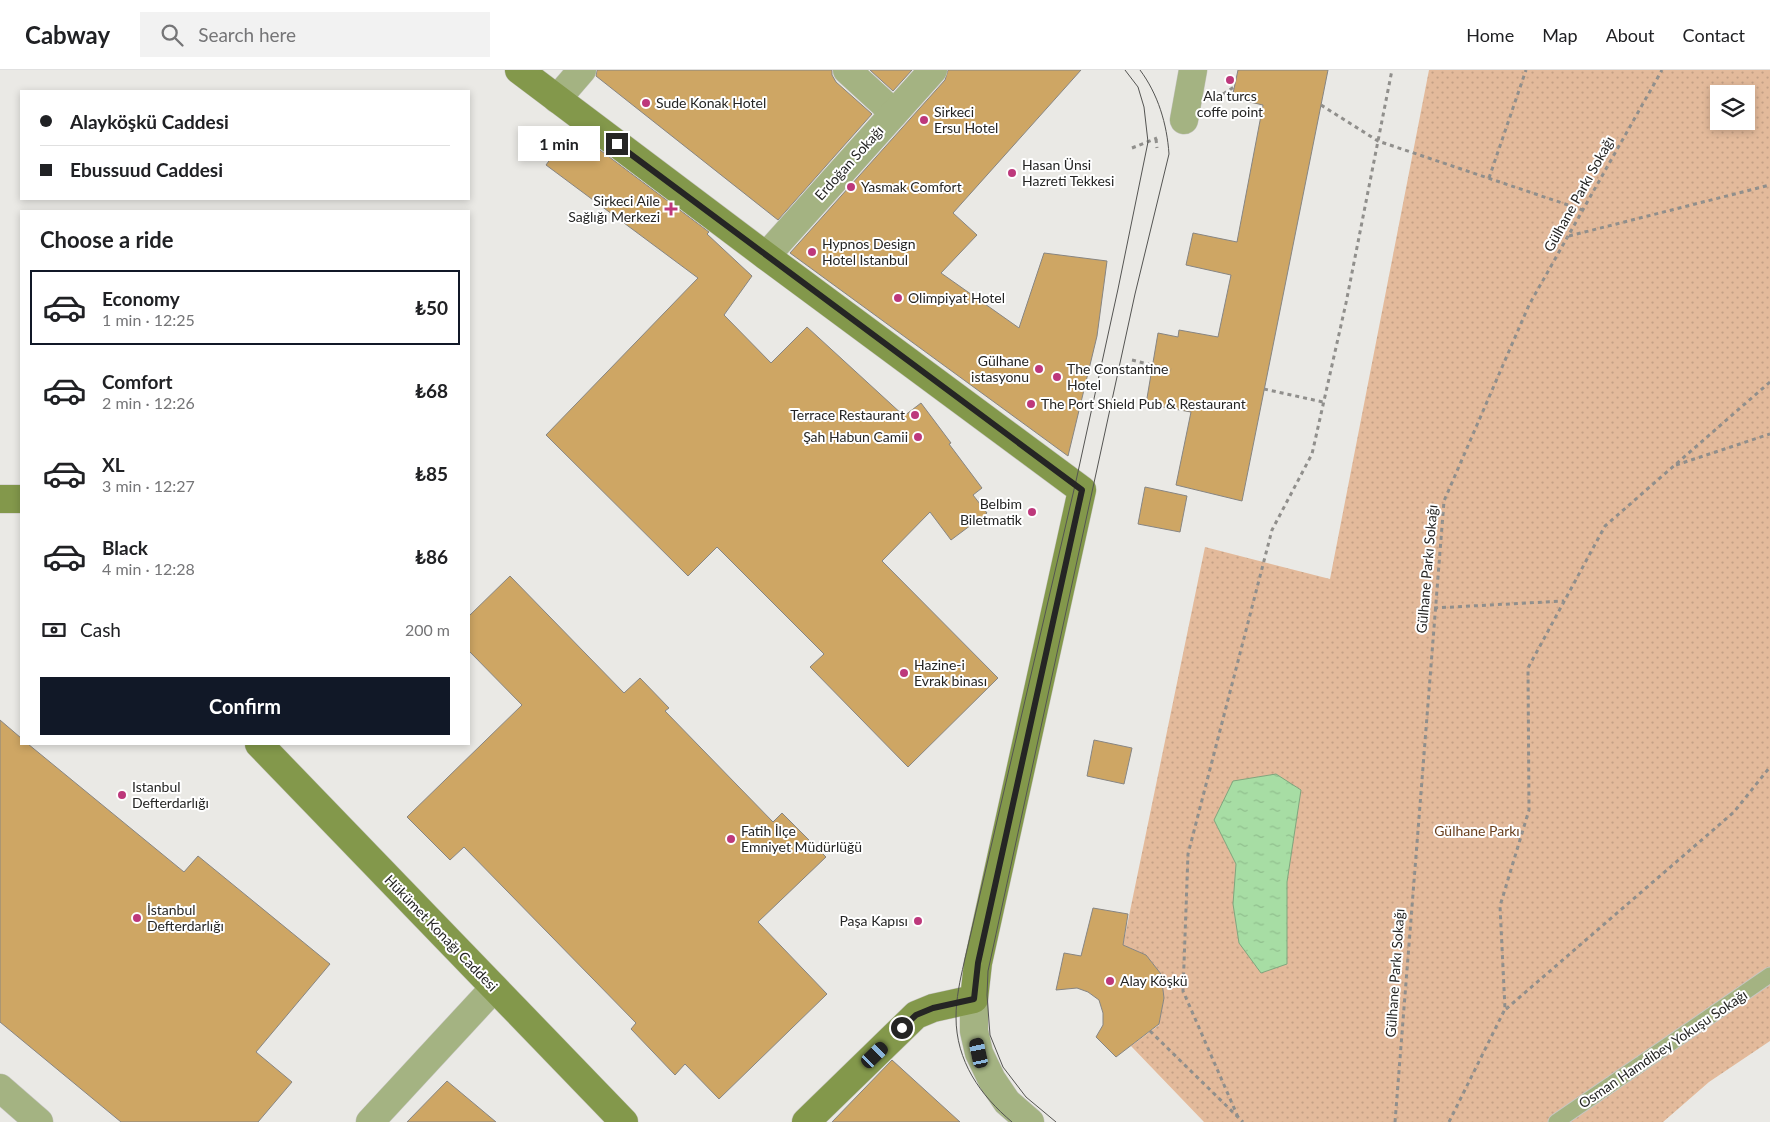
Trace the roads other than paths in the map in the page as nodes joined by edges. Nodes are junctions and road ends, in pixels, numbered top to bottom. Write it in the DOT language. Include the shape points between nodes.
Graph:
graph roads {
  1 [pos="519,70"];
  2 [pos="582,70"];
  3 [pos="847,70"];
  4 [pos="933,70"];
  5 [pos="1193,70"];
  6 [pos="557,99"];
  7 [pos="894,113"];
  8 [pos="1184,120"];
  9 [pos="766,256"];
  10 [pos="0,498"];
  11 [pos="20,500"];
  12 [pos="260,745"];
  13 [pos="1770,975"];
  14 [pos="494,988"];
  15 [pos="974,999"];
  16 [pos="0,1088"];
  17 [pos="39,1122"];
  18 [pos="370,1122"];
  19 [pos="624,1122"];
  20 [pos="806,1122"];
  21 [pos="1030,1122"];
  22 [pos="1556,1122"];
  1 -- 6 [label="main road"];
  2 -- 6 [label="street"];
  3 -- 7 [label="street"];
  4 -- 7 [label="street, Erdoğan Sokağı"];
  5 -- 8 [label="street"];
  6 -- 9 [label="main road"];
  7 -- 9 [label="street, Erdoğan Sokağı"];
  9 -- 15 [label="main road" via="1082,490 978,963"];
  10 -- 11 [label="main road"];
  12 -- 14 [label="main road, Hükümet Konağı Caddesi"];
  13 -- 22 [label="lane, Osman Hamdibey Yokuşu Sokağı"];
  14 -- 18 [label="street"];
  14 -- 19 [label="main road, Hükümet Konağı Caddesi"];
  15 -- 20 [label="main road" via="916,1015"];
  15 -- 21 [label="street" via="974,1031 979,1053 992,1080 1008,1102"];
  16 -- 17 [label="street"];
}
